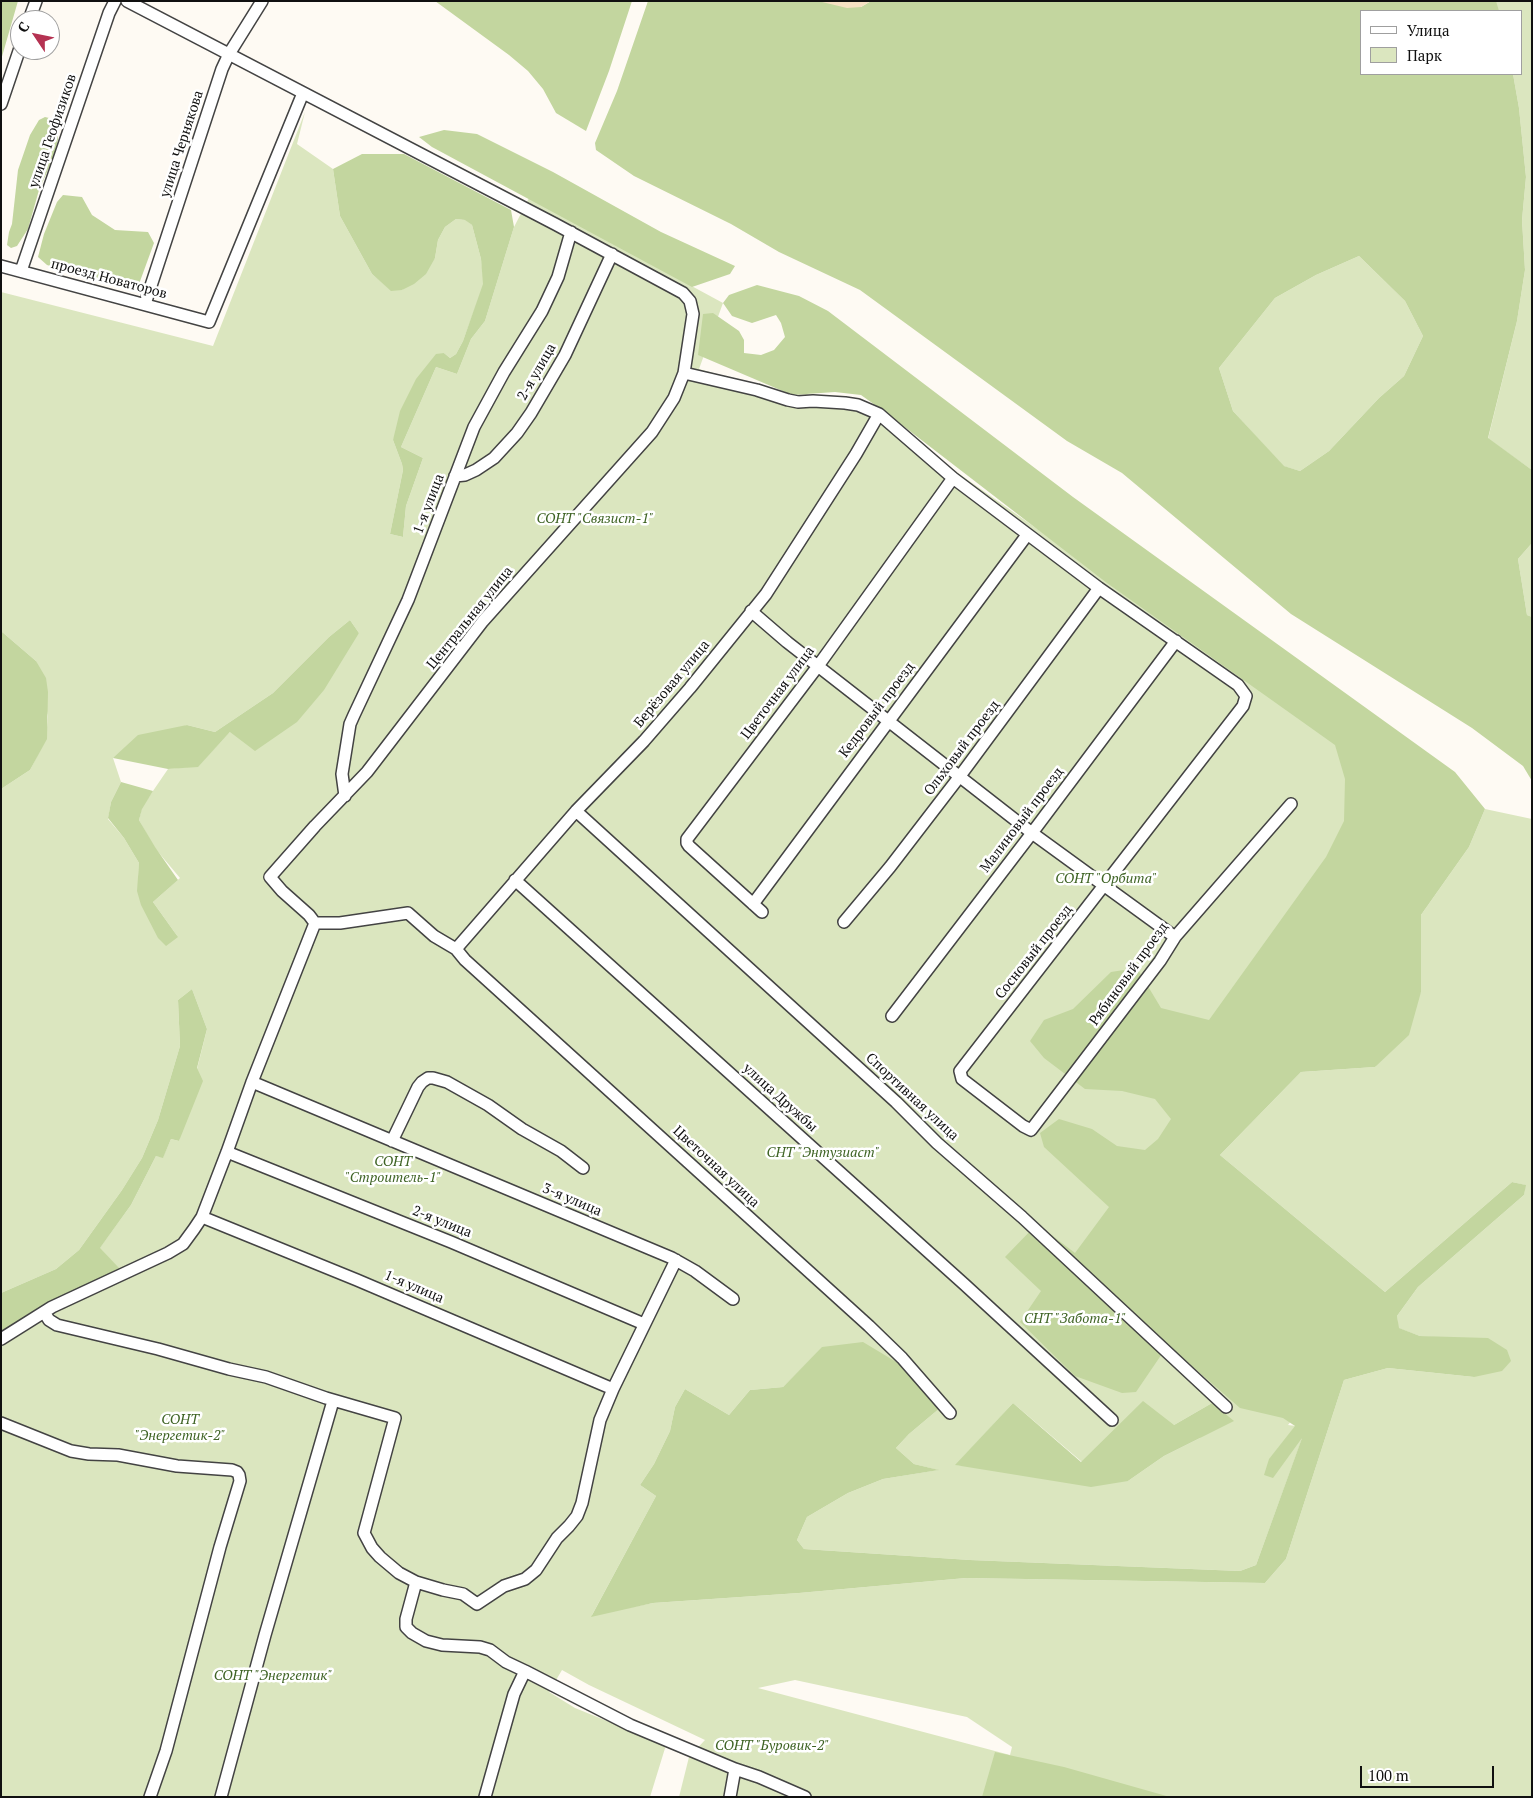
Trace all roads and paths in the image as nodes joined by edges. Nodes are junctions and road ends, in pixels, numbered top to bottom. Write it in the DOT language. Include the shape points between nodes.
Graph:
graph roads {
  1 [pos="115,1"];
  2 [pos="127,1"];
  3 [pos="262,1"];
  4 [pos="229,54"];
  5 [pos="16,60"];
  6 [pos="303,93"];
  7 [pos="1,104"];
  8 [pos="571,232"];
  9 [pos="612,254"];
  10 [pos="1,266"];
  11 [pos="21,272"];
  12 [pos="145,304"];
  13 [pos="684,373"];
  14 [pos="879,414"];
  15 [pos="456,476"];
  16 [pos="953,478"];
  17 [pos="1027,534"];
  18 [pos="1099,588"];
  19 [pos="751,612"];
  20 [pos="1176,641"];
  21 [pos="818,666"];
  22 [pos="888,719"];
  23 [pos="960,776"];
  24 [pos="345,796"];
  25 [pos="1291,804"];
  26 [pos="576,811"];
  27 [pos="1032,833"];
  28 [pos="515,880"];
  29 [pos="1104,886"];
  30 [pos="757,908"];
  31 [pos="844,922"];
  32 [pos="315,923"];
  33 [pos="1174,937"];
  34 [pos="456,949"];
  35 [pos="892,1016"];
  36 [pos="252,1082"];
  37 [pos="991,1100"];
  38 [pos="392,1141"];
  39 [pos="228,1152"];
  40 [pos="584,1168"];
  41 [pos="202,1217"];
  42 [pos="676,1260"];
  43 [pos="733,1300"];
  44 [pos="44,1312"];
  45 [pos="644,1324"];
  46 [pos="1,1339"];
  47 [pos="612,1389"];
  48 [pos="334,1401"];
  49 [pos="1226,1407"];
  50 [pos="950,1413"];
  51 [pos="1112,1420"];
  52 [pos="1,1423"];
  53 [pos="416,1582"];
  54 [pos="524,1671"];
  55 [pos="735,1769"];
  56 [pos="150,1797"];
  57 [pos="221,1797"];
  58 [pos="485,1797"];
  59 [pos="730,1797"];
  60 [pos="805,1797"];
  1 -- 11 [label="street, улица Геофизиков"];
  2 -- 4 [label="street, Центральная улица"];
  3 -- 4 [label="street, улица Чернякова"];
  4 -- 6 [label="street, Центральная улица"];
  4 -- 12 [label="street, улица Чернякова"];
  5 -- 7 [label="street"];
  6 -- 8 [label="street, Центральная улица"];
  6 -- 12 [label="street, проезд Новаторов" via="209,322"];
  8 -- 9 [label="street, Центральная улица"];
  8 -- 15 [label="street, 1-я улица" via="558,277 542,312 486,403"];
  9 -- 13 [label="street, Центральная улица" via="683,293 690,301 693,314"];
  9 -- 15 [label="street, 2-я улица" via="565,355 522,426 494,458 476,470"];
  10 -- 11 [label="street, проезд Новаторов"];
  11 -- 12 [label="street, проезд Новаторов"];
  13 -- 14 [label="street" via="793,401 845,403"];
  13 -- 24 [label="street, Центральная улица" via="674,398 652,432 483,621 387,748"];
  14 -- 16 [label="street"];
  14 -- 19 [label="street, Берёзовая улица" via="801,541"];
  15 -- 24 [label="street, 1-я улица" via="408,600 350,724 342,774"];
  16 -- 17 [label="street"];
  16 -- 21 [label="street, Цветочная улица"];
  17 -- 18 [label="street"];
  17 -- 22 [label="street, Кедровый проезд"];
  18 -- 20 [label="street"];
  18 -- 23 [label="street, Ольховый проезд"];
  19 -- 21 [label="street"];
  19 -- 26 [label="street, Берёзовая улица" via="690,688"];
  20 -- 27 [label="street, Малиновый проезд"];
  20 -- 29 [label="street, Сосновый проезд" via="1238,685 1246,696 1243,706"];
  21 -- 22 [label="street"];
  21 -- 30 [label="street, Цветочная улица" via="687,839 689,846"];
  22 -- 23 [label="street"];
  22 -- 30 [label="street, Кедровый проезд"];
  23 -- 27 [label="street"];
  23 -- 31 [label="street, Ольховый проезд"];
  24 -- 32 [label="street, Центральная улица" via="270,877"];
  25 -- 33 [label="street, Рябиновый проезд"];
  26 -- 28 [label="street, Берёзовая улица"];
  26 -- 49 [label="street, Спортивная улица"];
  27 -- 29 [label="street"];
  27 -- 35 [label="street, Малиновый проезд"];
  28 -- 34 [label="street, Берёзовая улица"];
  28 -- 51 [label="street, улица Дружбы"];
  29 -- 33 [label="street"];
  29 -- 37 [label="street, Сосновый проезд" via="960,1071 962,1079"];
  32 -- 34 [label="street, Цветочная улица" via="340,923 408,913 434,936"];
  32 -- 36 [label="street"];
  33 -- 37 [label="street, Рябиновый проезд" via="1160,961 1031,1130"];
  34 -- 50 [label="street, Цветочная улица" via="869,1326"];
  36 -- 38 [label="street, 3-я улица"];
  36 -- 39 [label="street"];
  38 -- 40 [label="street" via="418,1087 428,1078 433,1078 488,1104"];
  38 -- 42 [label="street, 3-я улица"];
  39 -- 41 [label="street"];
  39 -- 45 [label="street, 2-я улица"];
  41 -- 44 [label="street" via="183,1244"];
  41 -- 47 [label="street, 1-я улица"];
  42 -- 43 [label="street, 3-я улица"];
  42 -- 45 [label="street"];
  44 -- 46 [label="street"];
  44 -- 48 [label="street" via="57,1326 266,1377"];
  45 -- 47 [label="street"];
  47 -- 53 [label="street" via="596,1434 577,1516 557,1538 532,1575 504,1586 478,1604 463,1594"];
  48 -- 53 [label="street" via="395,1418 364,1533 380,1557"];
  48 -- 57 [label="street"];
  52 -- 56 [label="street" via="71,1451 232,1470 239,1475 240,1481 166,1751"];
  53 -- 54 [label="street" via="406,1619 406,1627 412,1633 442,1645 490,1650"];
  54 -- 55 [label="street" via="630,1725"];
  54 -- 58 [label="street" via="514,1694"];
  55 -- 59 [label="street"];
  55 -- 60 [label="street"];
}
